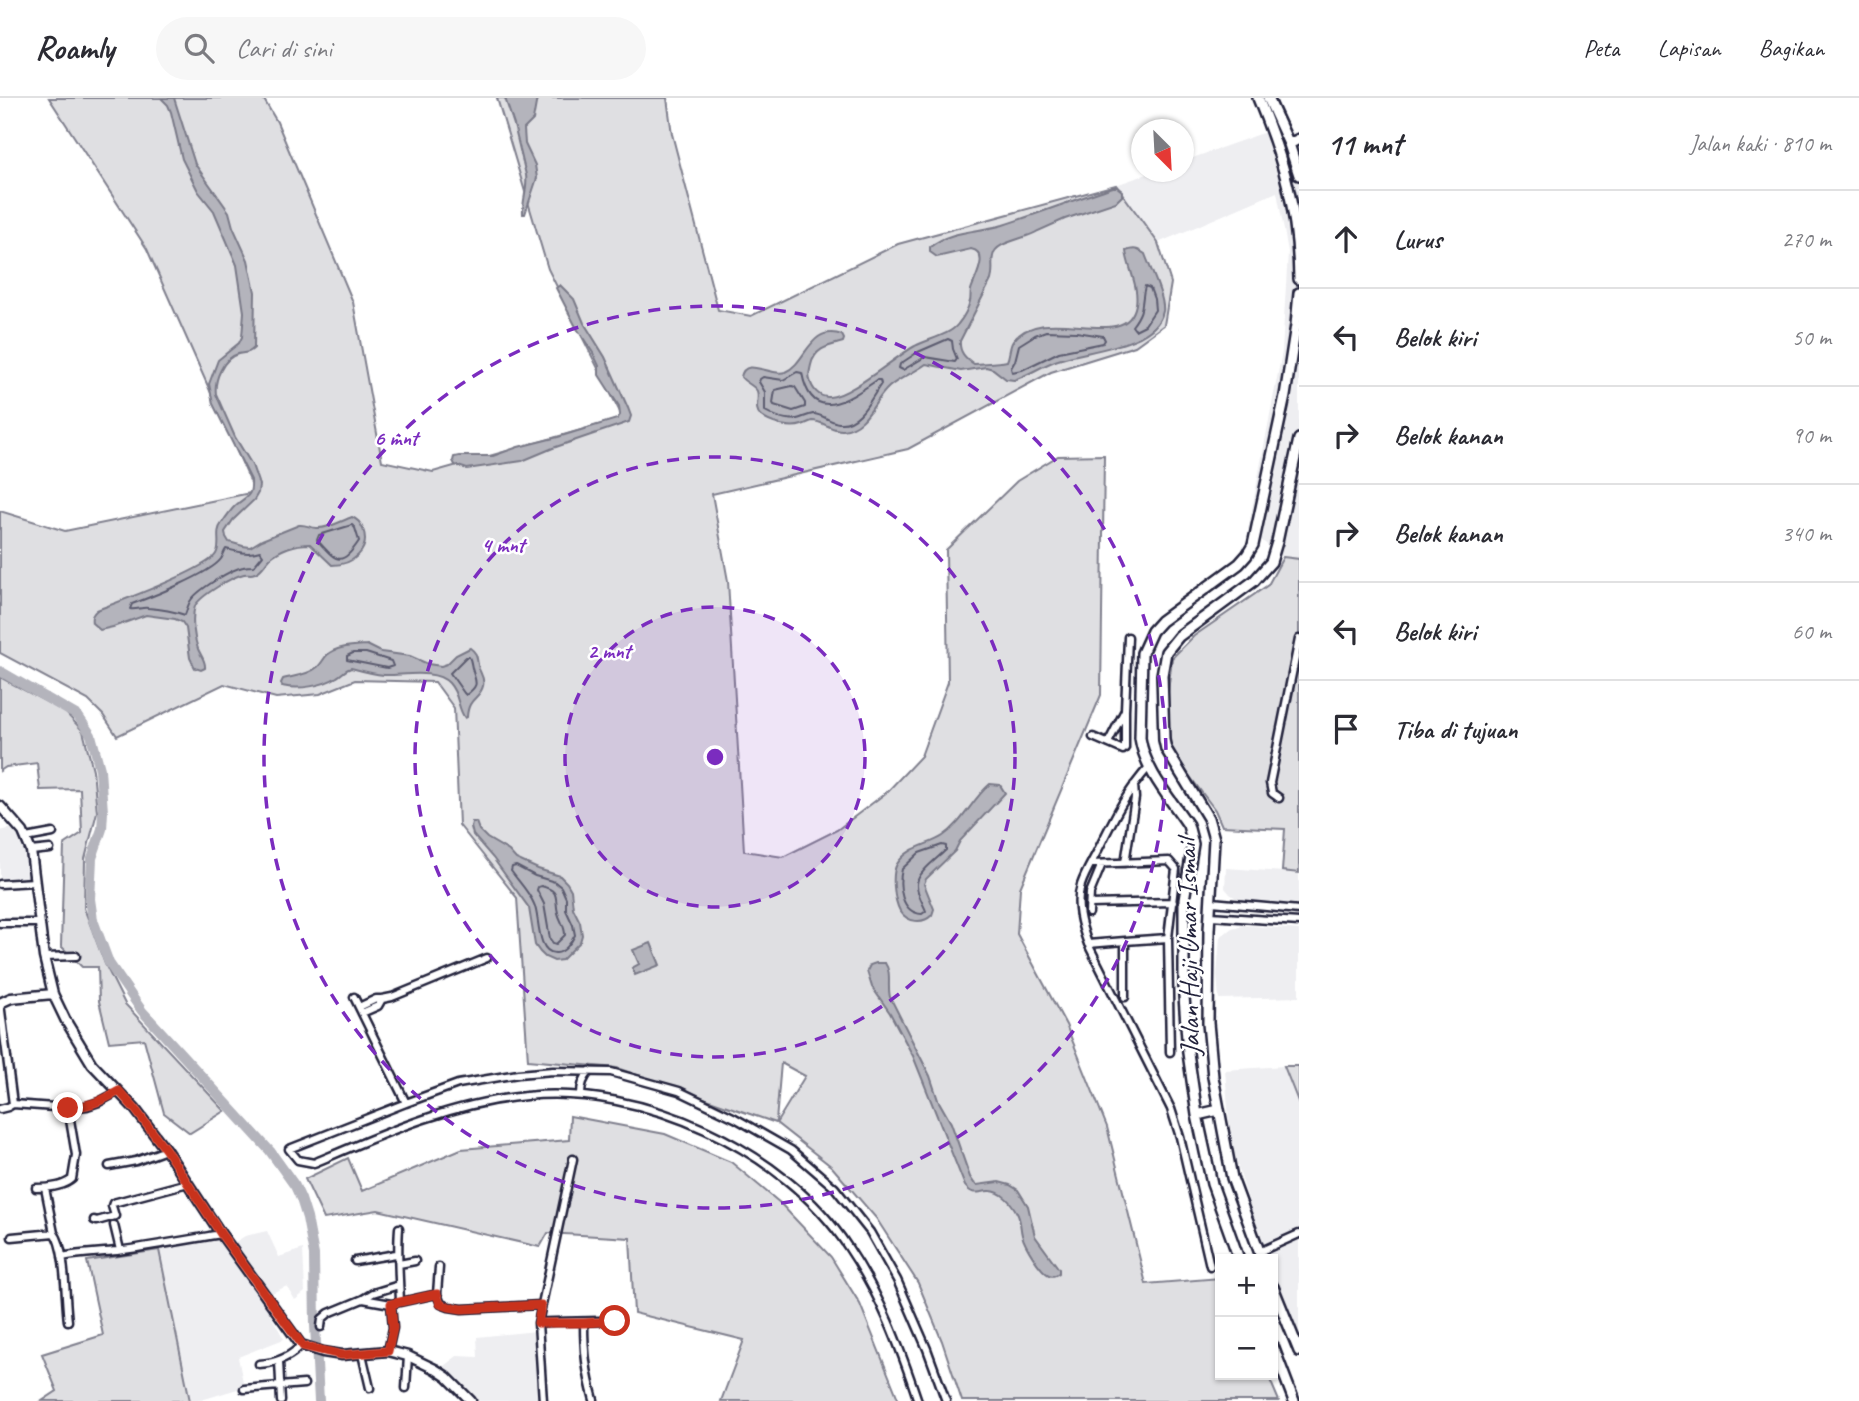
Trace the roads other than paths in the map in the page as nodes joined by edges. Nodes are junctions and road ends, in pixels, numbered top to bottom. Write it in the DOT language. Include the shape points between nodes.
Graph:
graph roads {
  1 [pos="1258,98"];
  2 [pos="1268,98"];
  3 [pos="1299,139"];
  4 [pos="1289,144"];
  5 [pos="1279,151"];
  6 [pos="1298,168"];
  7 [pos="1299,279"];
  8 [pos="1299,293"];
  9 [pos="1299,439"];
  10 [pos="1296,469"];
  11 [pos="1294,486"];
  12 [pos="1128,637"];
  13 [pos="1299,639"];
  14 [pos="1125,710"];
  15 [pos="1093,737"];
  16 [pos="1126,738"];
  17 [pos="1140,738"];
  18 [pos="1108,743"];
  19 [pos="1149,767"];
  20 [pos="1133,784"];
  21 [pos="1279,798"];
  22 [pos="0,806"];
  23 [pos="53,834"];
  24 [pos="26,838"];
  25 [pos="50,849"];
  26 [pos="31,851"];
  27 [pos="1125,863"];
  28 [pos="1091,864"];
  29 [pos="1101,864"];
  30 [pos="35,882"];
  31 [pos="0,884"];
  32 [pos="1173,902"];
  33 [pos="1212,902"];
  34 [pos="1090,904"];
  35 [pos="1258,907"];
  36 [pos="1299,910"];
  37 [pos="1090,913"];
  38 [pos="1210,916"];
  39 [pos="1258,919"];
  40 [pos="1299,922"];
  41 [pos="0,923"];
  42 [pos="40,923"];
  43 [pos="1168,938"];
  44 [pos="1125,941"];
  45 [pos="1087,944"];
  46 [pos="76,956"];
  47 [pos="44,957"];
  48 [pos="487,958"];
  49 [pos="53,994"];
  50 [pos="354,997"];
  51 [pos="1125,997"];
  52 [pos="0,1003"];
  53 [pos="360,1010"];
  54 [pos="1170,1052"];
  55 [pos="590,1071"];
  56 [pos="0,1073"];
  57 [pos="9,1073"];
  58 [pos="119,1091"];
  59 [pos="581,1095"];
  60 [pos="406,1102"];
  61 [pos="13,1104"];
  62 [pos="0,1108"];
  63 [pos="68,1108"];
  64 [pos="1219,1110"];
  65 [pos="1197,1115"];
  66 [pos="166,1150"];
  67 [pos="573,1159"];
  68 [pos="109,1166"];
  69 [pos="188,1183"];
  70 [pos="36,1188"];
  71 [pos="45,1188"];
  72 [pos="94,1220"];
  73 [pos="114,1225"];
  74 [pos="399,1228"];
  75 [pos="54,1233"];
  76 [pos="221,1234"];
  77 [pos="1299,1234"];
  78 [pos="12,1237"];
  79 [pos="120,1250"];
  80 [pos="396,1254"];
  81 [pos="1237,1254"];
  82 [pos="1260,1254"];
  83 [pos="1262,1254"];
  84 [pos="62,1257"];
  85 [pos="355,1261"];
  86 [pos="415,1261"];
  87 [pos="399,1264"];
  88 [pos="1210,1266"];
  89 [pos="439,1267"];
  90 [pos="400,1285"];
  91 [pos="437,1294"];
  92 [pos="363,1299"];
  93 [pos="1278,1299"];
  94 [pos="400,1301"];
  95 [pos="391,1304"];
  96 [pos="541,1305"];
  97 [pos="68,1321"];
  98 [pos="615,1321"];
  99 [pos="541,1322"];
  100 [pos="584,1323"];
  101 [pos="321,1327"];
  102 [pos="302,1345"];
  103 [pos="388,1351"];
  104 [pos="1299,1351"];
  105 [pos="362,1354"];
  106 [pos="408,1356"];
  107 [pos="1278,1359"];
  108 [pos="279,1361"];
  109 [pos="259,1364"];
  110 [pos="304,1384"];
  111 [pos="281,1385"];
  112 [pos="370,1388"];
  113 [pos="406,1388"];
  114 [pos="244,1389"];
  115 [pos="594,1399"];
  116 [pos="281,1401"];
  117 [pos="471,1401"];
  118 [pos="543,1401"];
  119 [pos="918,1401"];
  120 [pos="946,1401"];
  121 [pos="1294,1401"];
  1 -- 5 [label="main road"];
  2 -- 4 [label="main road"];
  3 -- 4 [label="main road"];
  4 -- 6 [label="main road"];
  5 -- 6 [label="main road"];
  5 -- 7 [label="main road" via="1294,211"];
  8 -- 17 [label="main road, Jalan Haji Umar Ismail" via="1286,397 1253,545 1239,564 1152,631 1142,653"];
  9 -- 10 [label="main road, Jalan Haji Umar Ismail"];
  10 -- 11 [label="main road, Jalan Haji Umar Ismail"];
  11 -- 33 [label="main road, Jalan Haji Umar Ismail" via="1271,562 1254,581 1179,636 1164,661 1164,740 1211,826"];
  12 -- 14 [label="street"];
  13 -- 21 [label="street" via="1270,783"];
  14 -- 16 [label="street"];
  14 -- 18 [label="street"];
  15 -- 18 [label="street"];
  16 -- 17 [label="street"];
  16 -- 18 [label="street" via="1123,750"];
  17 -- 19 [label="main road, Jalan Haji Umar Ismail"];
  19 -- 20 [label="street"];
  19 -- 65 [label="main road, Jalan Haji Umar Ismail" via="1191,833 1184,900 1184,996"];
  20 -- 27 [label="street"];
  20 -- 28 [label="street"];
  22 -- 24 [label="street"];
  23 -- 24 [label="street"];
  24 -- 26 [label="street"];
  25 -- 26 [label="street"];
  26 -- 30 [label="street"];
  27 -- 29 [label="street"];
  27 -- 32 [label="street" via="1172,863 1177,871"];
  28 -- 29 [label="street"];
  28 -- 45 [label="street" via="1081,886 1079,906"];
  29 -- 34 [label="street"];
  30 -- 31 [label="street"];
  30 -- 42 [label="street"];
  32 -- 34 [label="street"];
  32 -- 43 [label="street"];
  33 -- 35 [label="street"];
  33 -- 38 [label="main road, Jalan Haji Umar Ismail"];
  34 -- 37 [label="street"];
  35 -- 36 [label="street"];
  35 -- 39 [label="street"];
  38 -- 39 [label="street"];
  38 -- 64 [label="main road, Jalan Haji Umar Ismail" via="1208,1023"];
  39 -- 40 [label="street"];
  41 -- 42 [label="street"];
  42 -- 47 [label="street"];
  43 -- 44 [label="street"];
  43 -- 54 [label="street"];
  44 -- 45 [label="street"];
  44 -- 51 [label="street"];
  45 -- 88 [label="street" via="1171,1109"];
  46 -- 47 [label="street"];
  47 -- 49 [label="street"];
  48 -- 53 [label="street"];
  49 -- 52 [label="street"];
  49 -- 58 [label="street" via="83,1051"];
  50 -- 53 [label="street"];
  52 -- 57 [label="street"];
  53 -- 60 [label="street"];
  55 -- 59 [label="street"];
  55 -- 60 [label="street" via="530,1073 458,1084"];
  55 -- 120 [label="street" via="619,1073 679,1091 791,1150 835,1188 870,1232 897,1280"];
  56 -- 57 [label="street"];
  57 -- 61 [label="street"];
  58 -- 63 [label="street" via="99,1102"];
  58 -- 66 [label="street"];
  59 -- 60 [label="street" via="525,1096 466,1106 412,1122 314,1163 298,1160 289,1149"];
  59 -- 119 [label="street" via="677,1118 729,1140 817,1207 874,1290"];
  61 -- 62 [label="street"];
  61 -- 63 [label="street"];
  63 -- 71 [label="street" via="76,1155 72,1179"];
  64 -- 65 [label="main road"];
  64 -- 82 [label="main road, Jalan Haji Umar Ismail" via="1232,1178"];
  65 -- 81 [label="main road, Jalan Haji Umar Ismail" via="1212,1184"];
  66 -- 68 [label="street"];
  66 -- 69 [label="street"];
  67 -- 96 [label="street"];
  69 -- 72 [label="street" via="114,1203 115,1216"];
  69 -- 76 [label="street"];
  70 -- 71 [label="street"];
  71 -- 75 [label="street"];
  73 -- 79 [label="street"];
  74 -- 80 [label="street"];
  75 -- 78 [label="street"];
  75 -- 84 [label="street"];
  76 -- 79 [label="street"];
  76 -- 102 [label="street"];
  77 -- 83 [label="street"];
  79 -- 84 [label="street"];
  80 -- 85 [label="street"];
  80 -- 87 [label="street"];
  84 -- 97 [label="street"];
  86 -- 87 [label="street"];
  87 -- 90 [label="street"];
  89 -- 91 [label="street"];
  90 -- 92 [label="street"];
  90 -- 94 [label="street"];
  91 -- 94 [label="street"];
  91 -- 96 [label="street" via="440,1304 462,1309"];
  92 -- 95 [label="street"];
  92 -- 101 [label="street" via="329,1313"];
  93 -- 104 [label="main road"];
  94 -- 95 [label="street"];
  95 -- 103 [label="street" via="393,1328"];
  96 -- 99 [label="street"];
  98 -- 100 [label="street"];
  99 -- 100 [label="street"];
  99 -- 118 [label="street"];
  100 -- 115 [label="street" via="586,1372"];
  102 -- 105 [label="street" via="342,1355"];
  102 -- 108 [label="street"];
  103 -- 105 [label="street"];
  103 -- 106 [label="street"];
  105 -- 112 [label="street"];
  106 -- 113 [label="street"];
  106 -- 117 [label="street" via="435,1368"];
  107 -- 121 [label="main road"];
  108 -- 109 [label="street"];
  108 -- 111 [label="street"];
  110 -- 111 [label="street"];
  111 -- 114 [label="street"];
  111 -- 116 [label="street"];
}
